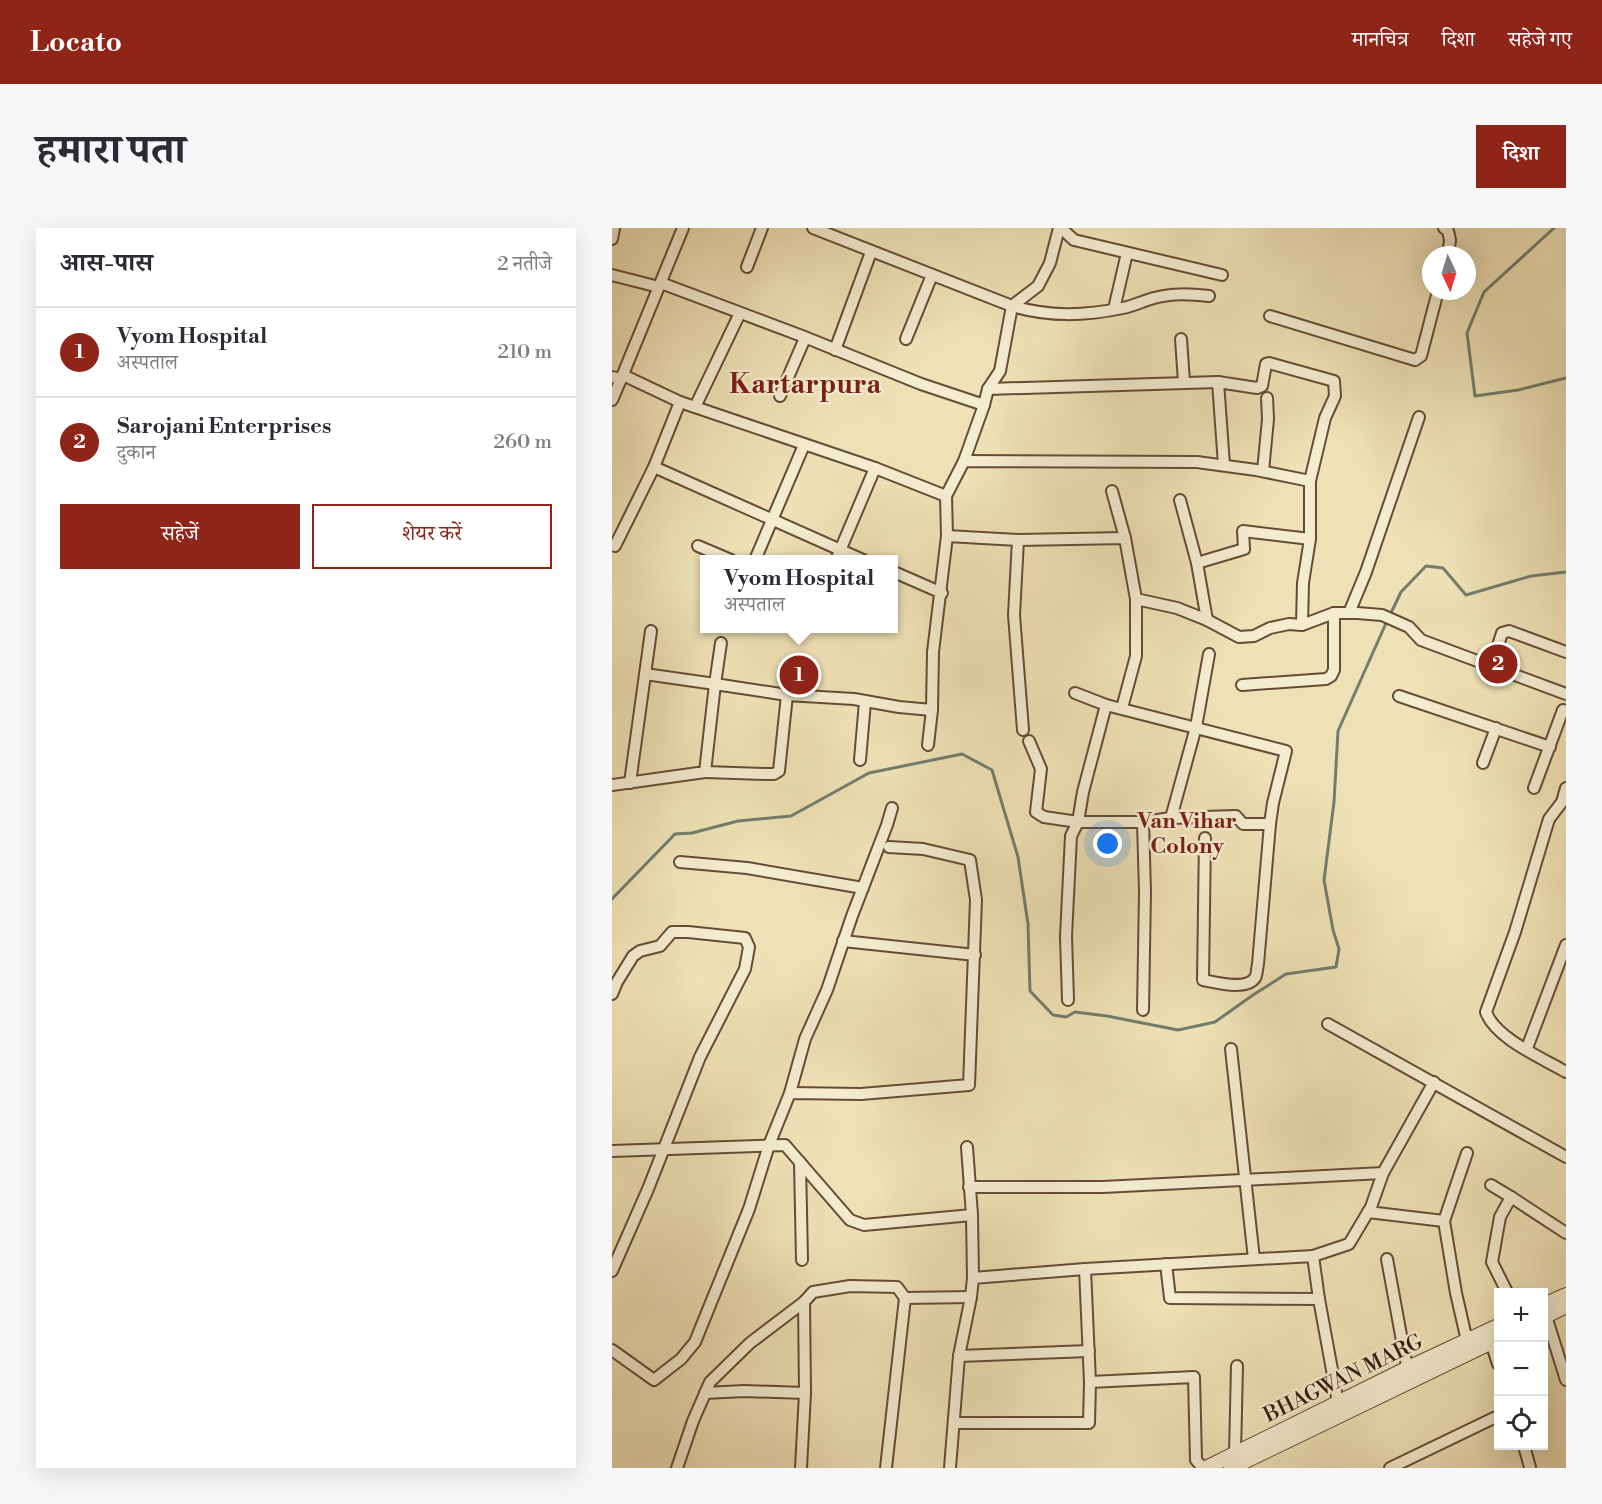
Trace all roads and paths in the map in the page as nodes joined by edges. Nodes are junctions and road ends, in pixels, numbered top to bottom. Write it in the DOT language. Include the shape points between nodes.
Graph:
graph roads {
  1 [pos="614,228"];
  2 [pos="682,228"];
  3 [pos="762,228"];
  4 [pos="813,228"];
  5 [pos="1060,228"];
  6 [pos="1444,228"];
  7 [pos="612,239"];
  8 [pos="1449,246"];
  9 [pos="871,252"];
  10 [pos="1127,253"];
  11 [pos="747,267"];
  12 [pos="1222,274"];
  13 [pos="612,275"];
  14 [pos="932,275"];
  15 [pos="660,285"];
  16 [pos="1209,296"];
  17 [pos="1436,300"];
  18 [pos="1011,306"];
  19 [pos="1114,309"];
  20 [pos="740,313"];
  21 [pos="1270,316"];
  22 [pos="805,338"];
  23 [pos="906,339"];
  24 [pos="1181,339"];
  25 [pos="835,350"];
  26 [pos="619,377"];
  27 [pos="1184,382"];
  28 [pos="1218,382"];
  29 [pos="988,389"];
  30 [pos="780,396"];
  31 [pos="1267,398"];
  32 [pos="612,400"];
  33 [pos="680,402"];
  34 [pos="984,405"];
  35 [pos="694,407"];
  36 [pos="1419,417"];
  37 [pos="804,444"];
  38 [pos="964,461"];
  39 [pos="1224,465"];
  40 [pos="654,467"];
  41 [pos="875,468"];
  42 [pos="1263,471"];
  43 [pos="1310,481"];
  44 [pos="1112,491"];
  45 [pos="946,496"];
  46 [pos="1180,500"];
  47 [pos="772,519"];
  48 [pos="947,536"];
  49 [pos="1125,538"];
  50 [pos="1310,539"];
  51 [pos="1018,540"];
  52 [pos="698,546"];
  53 [pos="613,548"];
  54 [pos="838,554"];
  55 [pos="719,555"];
  56 [pos="757,555"];
  57 [pos="1197,563"];
  58 [pos="898,574"];
  59 [pos="942,593"];
  60 [pos="1136,599"];
  61 [pos="1334,613"];
  62 [pos="1349,613"];
  63 [pos="1207,620"];
  64 [pos="1302,625"];
  65 [pos="651,631"];
  66 [pos="721,643"];
  67 [pos="1566,652"];
  68 [pos="1209,654"];
  69 [pos="1491,667"];
  70 [pos="645,674"];
  71 [pos="715,684"];
  72 [pos="1242,685"];
  73 [pos="1075,693"];
  74 [pos="787,695"];
  75 [pos="1566,695"];
  76 [pos="1400,696"];
  77 [pos="865,702"];
  78 [pos="1106,705"];
  79 [pos="1122,708"];
  80 [pos="932,710"];
  81 [pos="1564,710"];
  82 [pos="1196,727"];
  83 [pos="1496,728"];
  84 [pos="1023,730"];
  85 [pos="1029,741"];
  86 [pos="928,745"];
  87 [pos="1550,747"];
  88 [pos="860,760"];
  89 [pos="1483,763"];
  90 [pos="705,772"];
  91 [pos="630,783"];
  92 [pos="612,785"];
  93 [pos="1534,788"];
  94 [pos="1566,788"];
  95 [pos="892,808"];
  96 [pos="1172,818"];
  97 [pos="1078,822"];
  98 [pos="1143,822"];
  99 [pos="1270,824"];
  100 [pos="1205,838"];
  101 [pos="889,847"];
  102 [pos="680,862"];
  103 [pos="863,888"];
  104 [pos="843,941"];
  105 [pos="1566,945"];
  106 [pos="975,955"];
  107 [pos="612,994"];
  108 [pos="1068,1000"];
  109 [pos="1143,1010"];
  110 [pos="1328,1024"];
  111 [pos="1231,1048"];
  112 [pos="1527,1048"];
  113 [pos="1566,1072"];
  114 [pos="1434,1082"];
  115 [pos="790,1093"];
  116 [pos="769,1144"];
  117 [pos="967,1147"];
  118 [pos="663,1150"];
  119 [pos="612,1151"];
  120 [pos="1467,1153"];
  121 [pos="1566,1156"];
  122 [pos="801,1162"];
  123 [pos="1383,1173"];
  124 [pos="1245,1180"];
  125 [pos="1491,1185"];
  126 [pos="969,1187"];
  127 [pos="1510,1197"];
  128 [pos="1368,1212"];
  129 [pos="972,1215"];
  130 [pos="1444,1221"];
  131 [pos="1566,1233"];
  132 [pos="1313,1256"];
  133 [pos="1254,1259"];
  134 [pos="1387,1259"];
  135 [pos="802,1260"];
  136 [pos="1166,1264"];
  137 [pos="1085,1269"];
  138 [pos="612,1271"];
  139 [pos="973,1278"];
  140 [pos="1505,1288"];
  141 [pos="1566,1295"];
  142 [pos="971,1297"];
  143 [pos="905,1298"];
  144 [pos="1319,1299"];
  145 [pos="804,1302"];
  146 [pos="1566,1306"];
  147 [pos="1548,1310"];
  148 [pos="1548,1312"];
  149 [pos="1548,1325"];
  150 [pos="1494,1335"];
  151 [pos="1467,1341"];
  152 [pos="612,1350"];
  153 [pos="1089,1351"];
  154 [pos="959,1356"];
  155 [pos="1236,1366"];
  156 [pos="1410,1375"];
  157 [pos="1566,1380"];
  158 [pos="1090,1382"];
  159 [pos="705,1393"];
  160 [pos="806,1393"];
  161 [pos="1339,1409"];
  162 [pos="1494,1418"];
  163 [pos="954,1423"];
  164 [pos="1525,1450"];
  165 [pos="1235,1454"];
  166 [pos="1415,1463"];
  167 [pos="1530,1467"];
  168 [pos="677,1468"];
  169 [pos="801,1468"];
  170 [pos="886,1468"];
  171 [pos="950,1468"];
  172 [pos="1205,1468"];
  173 [pos="1231,1468"];
  174 [pos="1390,1468"];
  1 -- 7 [label="street"];
  2 -- 15 [label="street"];
  3 -- 11 [label="street"];
  4 -- 9 [label="street"];
  5 -- 10 [label="street" via="1074,240"];
  5 -- 18 [label="street" via="1050,263 1038,286"];
  6 -- 8 [label="street" via="1448,231"];
  9 -- 14 [label="street"];
  9 -- 25 [label="street"];
  10 -- 12 [label="street"];
  10 -- 19 [label="street"];
  13 -- 15 [label="street"];
  14 -- 18 [label="street"];
  14 -- 23 [label="street"];
  15 -- 20 [label="street"];
  15 -- 26 [label="street"];
  16 -- 19 [label="street" via="1186,293"];
  17 -- 21 [label="street" via="1421,356 1415,360"];
  18 -- 19 [label="street" via="1056,315"];
  18 -- 29 [label="street" via="1000,371"];
  20 -- 22 [label="street"];
  20 -- 35 [label="street"];
  22 -- 25 [label="street"];
  22 -- 30 [label="street"];
  24 -- 27 [label="street"];
  25 -- 34 [label="street"];
  26 -- 32 [label="street"];
  26 -- 33 [label="street"];
  27 -- 28 [label="street"];
  27 -- 29 [label="street"];
  28 -- 39 [label="street"];
  28 -- 43 [label="street" via="1257,388 1262,386 1269,363 1334,381 1335,396 1325,418"];
  29 -- 34 [label="street"];
  31 -- 42 [label="street"];
  33 -- 35 [label="street"];
  33 -- 40 [label="street"];
  34 -- 38 [label="street"];
  35 -- 37 [label="street"];
  36 -- 62 [label="street"];
  37 -- 41 [label="street"];
  37 -- 47 [label="street"];
  38 -- 39 [label="street"];
  38 -- 45 [label="street"];
  39 -- 42 [label="street"];
  40 -- 47 [label="street"];
  40 -- 53 [label="street"];
  41 -- 45 [label="street"];
  41 -- 54 [label="street"];
  42 -- 43 [label="street"];
  43 -- 50 [label="street"];
  44 -- 49 [label="street"];
  45 -- 48 [label="street"];
  46 -- 57 [label="street"];
  47 -- 54 [label="street"];
  47 -- 56 [label="street"];
  48 -- 51 [label="street"];
  48 -- 59 [label="street"];
  49 -- 51 [label="street"];
  49 -- 60 [label="street"];
  50 -- 57 [label="street" via="1243,531 1244,549"];
  50 -- 64 [label="street"];
  51 -- 84 [label="street" via="1014,615"];
  52 -- 55 [label="street"];
  57 -- 63 [label="street"];
  58 -- 59 [label="street"];
  59 -- 80 [label="street" via="933,652"];
  60 -- 63 [label="street"];
  60 -- 79 [label="street" via="1136,656"];
  61 -- 62 [label="street"];
  61 -- 64 [label="street"];
  61 -- 72 [label="street" via="1331,676"];
  62 -- 69 [label="street" via="1382,615 1409,627 1421,640"];
  63 -- 64 [label="street" via="1239,637 1289,624"];
  65 -- 70 [label="street"];
  66 -- 71 [label="street"];
  67 -- 69 [label="street" via="1509,631 1502,633"];
  68 -- 82 [label="street"];
  69 -- 75 [label="street"];
  70 -- 71 [label="street"];
  70 -- 91 [label="street"];
  71 -- 74 [label="street"];
  71 -- 90 [label="street"];
  73 -- 78 [label="street"];
  74 -- 77 [label="street"];
  74 -- 90 [label="street" via="779,771"];
  75 -- 81 [label="street"];
  76 -- 83 [label="street"];
  77 -- 80 [label="street"];
  77 -- 88 [label="street"];
  78 -- 79 [label="street"];
  78 -- 97 [label="street"];
  79 -- 82 [label="street"];
  80 -- 86 [label="street"];
  81 -- 87 [label="street"];
  82 -- 96 [label="street"];
  82 -- 99 [label="street" via="1286,751"];
  83 -- 87 [label="street"];
  83 -- 89 [label="street"];
  85 -- 97 [label="street" via="1041,769 1036,812 1044,817"];
  87 -- 93 [label="street"];
  90 -- 91 [label="street"];
  91 -- 92 [label="street"];
  94 -- 112 [label="street" via="1550,819 1486,1012 1496,1030"];
  95 -- 103 [label="street"];
  96 -- 98 [label="street"];
  96 -- 99 [label="street" via="1236,816 1244,824"];
  97 -- 98 [label="street"];
  97 -- 108 [label="street" via="1071,836 1066,936"];
  98 -- 109 [label="street"];
  99 -- 100 [label="street" via="1257,971 1249,983 1236,986 1203,980"];
  101 -- 106 [label="street" via="923,849 970,860 976,900"];
  102 -- 103 [label="street" via="747,868"];
  103 -- 104 [label="street"];
  104 -- 106 [label="street"];
  104 -- 115 [label="street" via="805,1039"];
  105 -- 112 [label="street"];
  106 -- 115 [label="street" via="969,1085 861,1094"];
  107 -- 118 [label="street" via="633,956 660,946 672,932 745,939 749,947 745,969 700,1057"];
  110 -- 114 [label="street"];
  111 -- 124 [label="street"];
  112 -- 113 [label="street"];
  114 -- 121 [label="street"];
  114 -- 123 [label="street"];
  115 -- 116 [label="street"];
  116 -- 118 [label="street"];
  116 -- 122 [label="street" via="785,1144"];
  116 -- 152 [label="street" via="748,1209 695,1341 681,1359 654,1380"];
  117 -- 126 [label="street"];
  118 -- 119 [label="street"];
  118 -- 138 [label="street"];
  120 -- 130 [label="street"];
  122 -- 129 [label="street" via="857,1224"];
  122 -- 135 [label="street"];
  123 -- 124 [label="street"];
  123 -- 128 [label="street"];
  124 -- 126 [label="street" via="1103,1187"];
  124 -- 133 [label="street"];
  125 -- 127 [label="street"];
  126 -- 129 [label="street"];
  127 -- 131 [label="street"];
  127 -- 140 [label="street" via="1500,1217 1492,1262"];
  128 -- 130 [label="street"];
  128 -- 132 [label="street" via="1349,1244"];
  129 -- 139 [label="street"];
  130 -- 151 [label="street"];
  132 -- 133 [label="street"];
  132 -- 144 [label="street"];
  133 -- 136 [label="street"];
  134 -- 156 [label="street"];
  136 -- 137 [label="street"];
  136 -- 144 [label="street" via="1170,1298"];
  137 -- 139 [label="street"];
  137 -- 153 [label="street"];
  139 -- 142 [label="street"];
  141 -- 147 [label="street"];
  142 -- 143 [label="street"];
  142 -- 154 [label="street"];
  143 -- 145 [label="street" via="897,1287 850,1286 813,1292"];
  143 -- 170 [label="street"];
  144 -- 161 [label="street"];
  145 -- 159 [label="street" via="750,1343 710,1382"];
  145 -- 160 [label="street"];
  146 -- 148 [label="street"];
  149 -- 157 [label="street"];
  150 -- 151 [label="street, BHAGWAN MARG"];
  150 -- 156 [label="street, BHAGWAN MARG"];
  151 -- 156 [label="street, BHAGWAN MARG"];
  153 -- 154 [label="street"];
  153 -- 158 [label="street"];
  154 -- 163 [label="street"];
  155 -- 165 [label="street"];
  156 -- 161 [label="street, BHAGWAN MARG"];
  158 -- 163 [label="street" via="1089,1423"];
  158 -- 172 [label="street" via="1194,1377 1196,1461"];
  159 -- 160 [label="street"];
  159 -- 168 [label="street"];
  160 -- 169 [label="street"];
  161 -- 165 [label="street, BHAGWAN MARG"];
  161 -- 173 [label="street, BHAGWAN MARG"];
  162 -- 166 [label="street"];
  163 -- 171 [label="street"];
  164 -- 167 [label="street"];
  165 -- 172 [label="street, BHAGWAN MARG"];
  166 -- 174 [label="street"];
}
